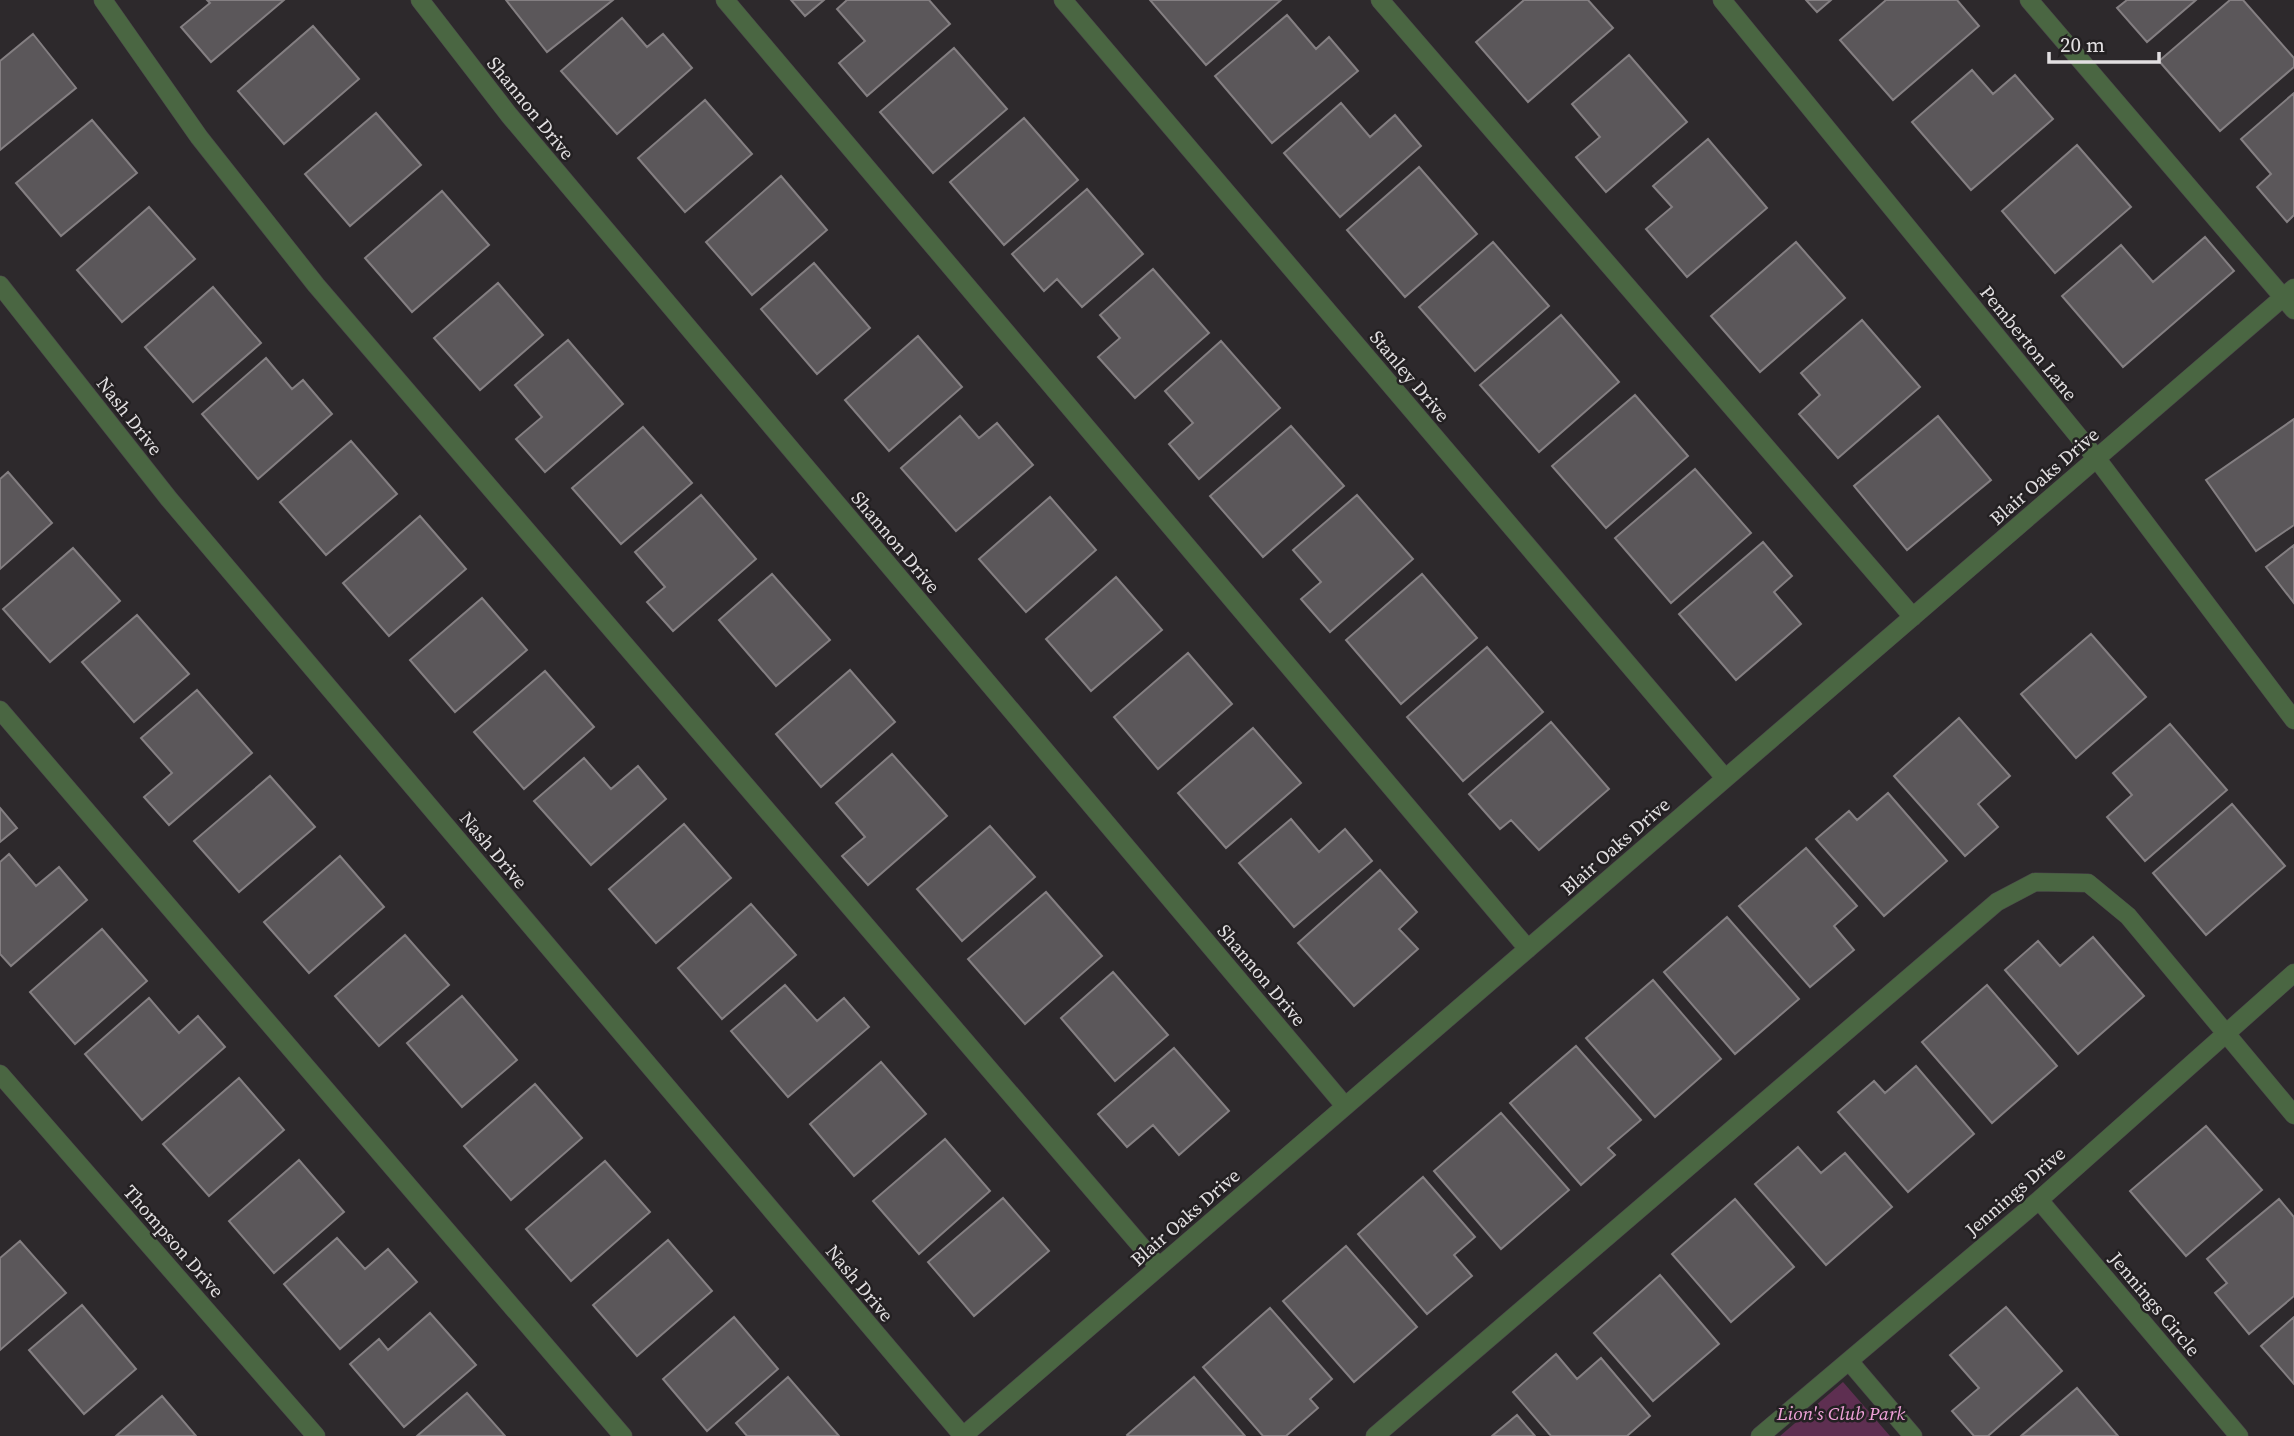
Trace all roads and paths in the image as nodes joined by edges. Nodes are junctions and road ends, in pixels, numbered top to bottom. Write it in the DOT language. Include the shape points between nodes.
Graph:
graph roads {
  1 [pos="103,0"];
  2 [pos="419,0"];
  3 [pos="725,0"];
  4 [pos="1063,0"];
  5 [pos="1380,0"];
  6 [pos="1722,0"];
  7 [pos="2029,0"];
  8 [pos="0,285"];
  9 [pos="2291,299"];
  10 [pos="2097,458"];
  11 [pos="1913,617"];
  12 [pos="0,710"];
  13 [pos="2294,720"];
  14 [pos="1726,778"];
  15 [pos="1528,949"];
  16 [pos="2294,973"];
  17 [pos="2225,1034"];
  18 [pos="0,1074"];
  19 [pos="1345,1107"];
  20 [pos="2294,1115"];
  21 [pos="2039,1200"];
  22 [pos="1159,1267"];
  23 [pos="1849,1361"];
  24 [pos="316,1436"];
  25 [pos="623,1436"];
  26 [pos="963,1436"];
  27 [pos="1375,1436"];
  28 [pos="1760,1436"];
  29 [pos="1913,1436"];
  30 [pos="2238,1436"];
  1 -- 22 [label="street" via="199,137 316,285"];
  2 -- 19 [label="street, Shannon Drive" via="517,126"];
  3 -- 15 [label="street"];
  4 -- 14 [label="street, Stanley Drive"];
  5 -- 11 [label="street"];
  6 -- 10 [label="street, Pemberton Lane"];
  7 -- 9 [label="street"];
  8 -- 26 [label="street, Nash Drive" via="178,510"];
  9 -- 10 [label="street, Blair Oaks Drive"];
  10 -- 11 [label="street, Blair Oaks Drive"];
  10 -- 13 [label="street, Pemberton Lane"];
  11 -- 14 [label="street, Blair Oaks Drive"];
  12 -- 25 [label="street"];
  14 -- 15 [label="street, Blair Oaks Drive"];
  15 -- 19 [label="street, Blair Oaks Drive"];
  16 -- 17 [label="street, Jennings Drive"];
  17 -- 20 [label="street"];
  17 -- 21 [label="street, Jennings Drive"];
  17 -- 27 [label="street" via="2128,916 2088,883 2035,882 1997,902"];
  18 -- 24 [label="street, Thompson Drive"];
  19 -- 22 [label="street, Blair Oaks Drive"];
  21 -- 23 [label="street, Jennings Drive"];
  21 -- 30 [label="street, Jennings Circle"];
  22 -- 26 [label="street, Blair Oaks Drive"];
  23 -- 28 [label="street, Jennings Drive"];
  23 -- 29 [label="street"];
}
